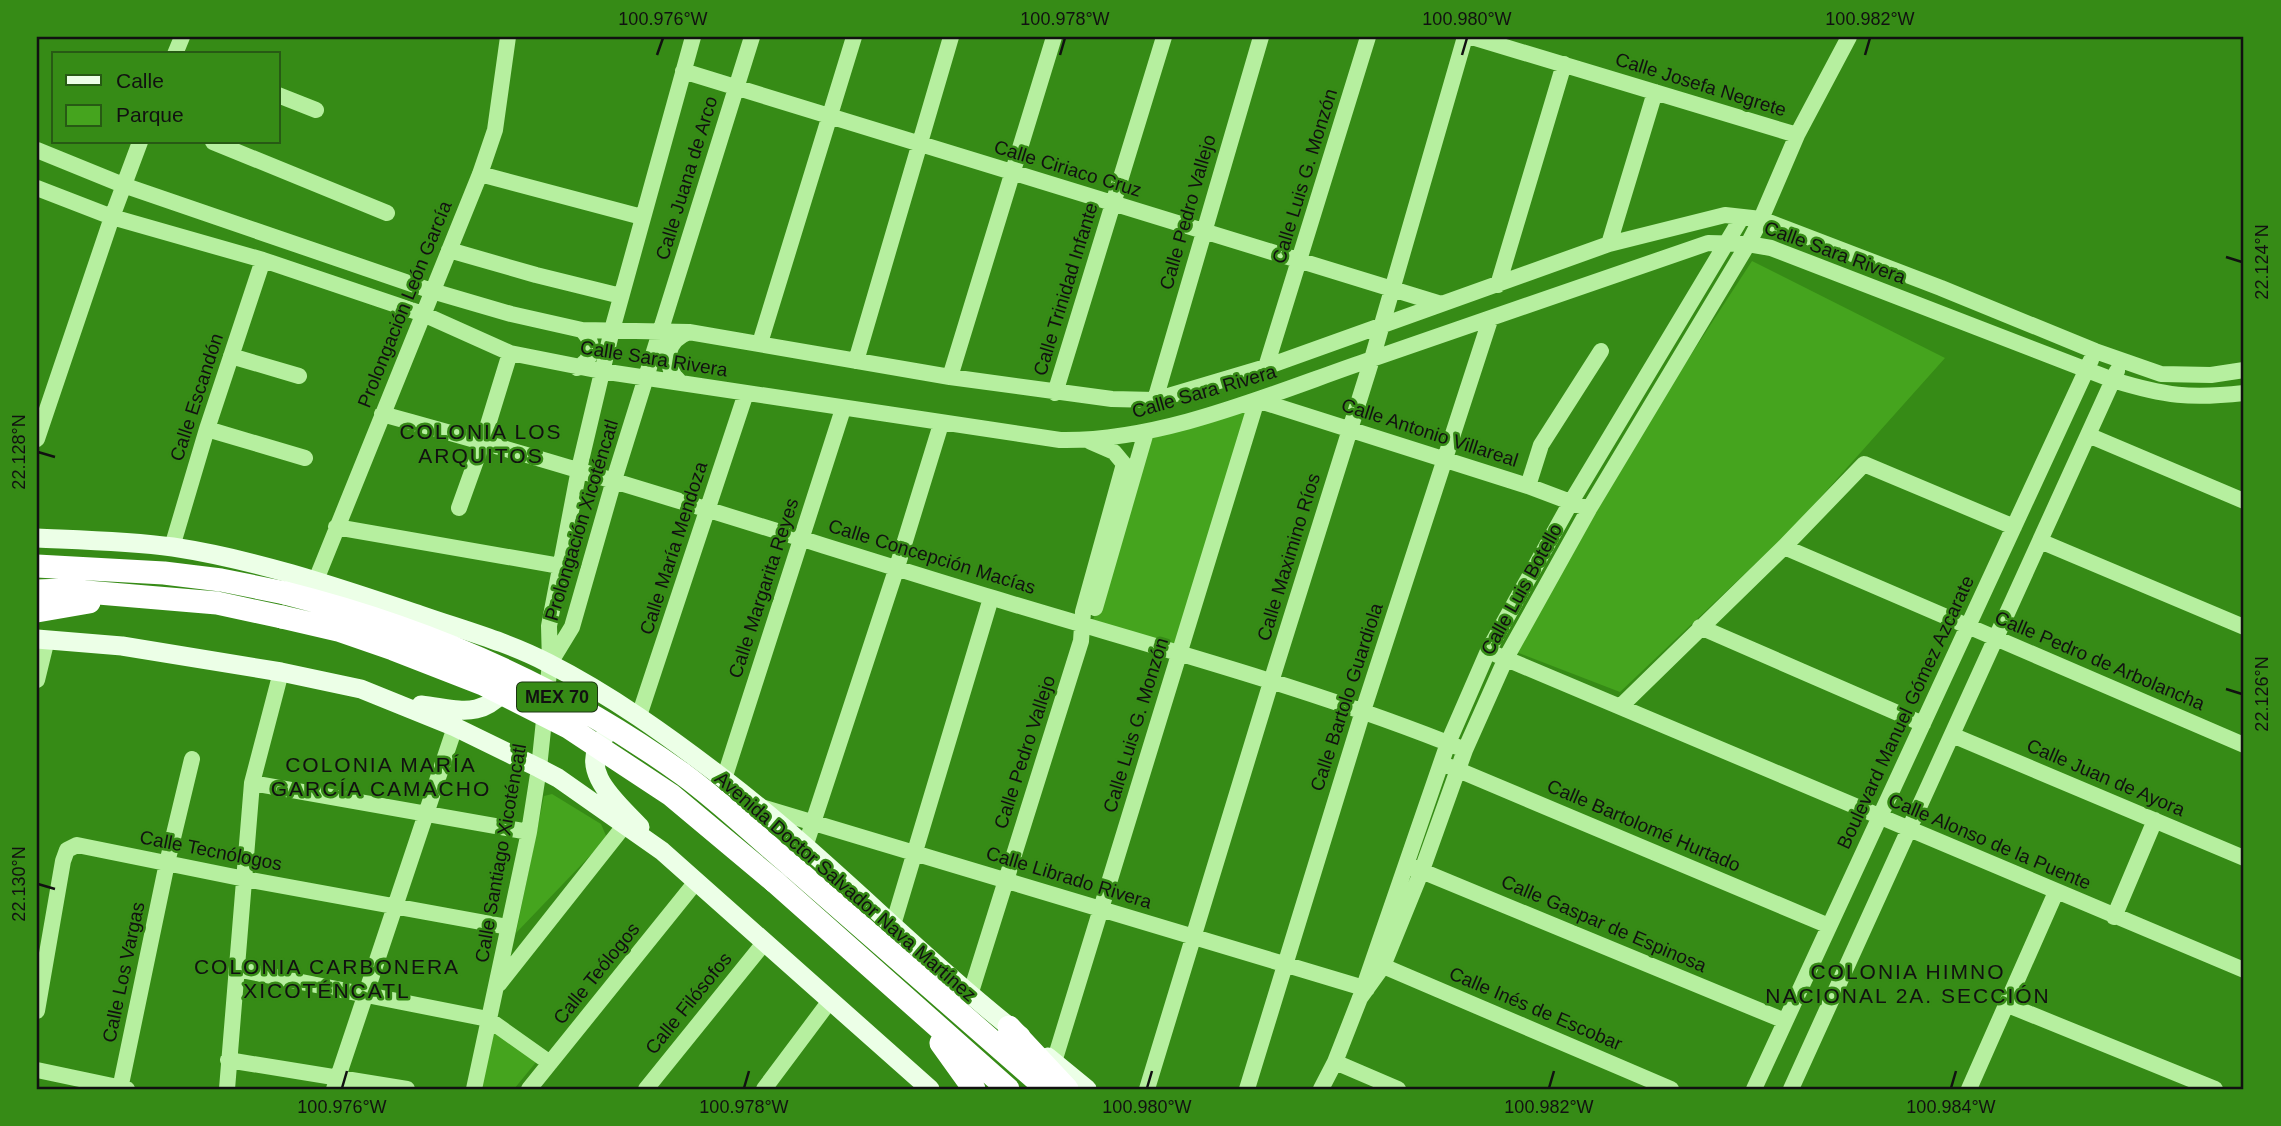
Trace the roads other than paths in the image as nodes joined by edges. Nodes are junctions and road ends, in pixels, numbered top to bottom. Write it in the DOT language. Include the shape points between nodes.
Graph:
graph roads {
  1 [pos="508,37"];
  2 [pos="692,37"];
  3 [pos="752,37"];
  4 [pos="854,37"];
  5 [pos="951,37"];
  6 [pos="1054,37"];
  7 [pos="1164,37"];
  8 [pos="1261,37"];
  9 [pos="1368,37"];
  10 [pos="1465,37"];
  11 [pos="1472,37"];
  12 [pos="1845,40"];
  13 [pos="1564,64"];
  14 [pos="683,71"];
  15 [pos="736,88"];
  16 [pos="1655,92"];
  17 [pos="280,97"];
  18 [pos="316,110"];
  19 [pos="830,117"];
  20 [pos="1797,135"];
  21 [pos="140,144"];
  22 [pos="218,144"];
  23 [pos="919,144"];
  24 [pos="37,150"];
  25 [pos="1012,172"];
  26 [pos="480,174"];
  27 [pos="123,185"];
  28 [pos="37,188"];
  29 [pos="1113,203"];
  30 [pos="387,213"];
  31 [pos="112,217"];
  32 [pos="642,217"];
  33 [pos="1742,217"];
  34 [pos="1761,219"];
  35 [pos="1204,231"];
  36 [pos="1726,243"];
  37 [pos="1609,244"];
  38 [pos="1748,244"];
  39 [pos="449,250"];
  40 [pos="263,261"];
  41 [pos="1300,262"];
  42 [pos="1498,285"];
  43 [pos="1391,289"];
  44 [pos="432,291"];
  45 [pos="621,296"];
  46 [pos="1441,304"];
  47 [pos="423,314"];
  48 [pos="1490,320"];
  49 [pos="1381,325"];
  50 [pos="582,330"];
  51 [pos="626,331"];
  52 [pos="661,332"];
  53 [pos="689,332"];
  54 [pos="760,343"];
  55 [pos="1601,351"];
  56 [pos="2095,351"];
  57 [pos="510,353"];
  58 [pos="231,356"];
  59 [pos="1372,359"];
  60 [pos="856,361"];
  61 [pos="2122,362"];
  62 [pos="1266,367"];
  63 [pos="577,368"];
  64 [pos="2086,369"];
  65 [pos="2244,370"];
  66 [pos="601,372"];
  67 [pos="649,372"];
  68 [pos="299,376"];
  69 [pos="950,377"];
  70 [pos="2113,380"];
  71 [pos="680,382"];
  72 [pos="44,389"];
  73 [pos="746,393"];
  74 [pos="1055,393"];
  75 [pos="2244,393"];
  76 [pos="1154,400"];
  77 [pos="1257,400"];
  78 [pos="843,409"];
  79 [pos="382,414"];
  80 [pos="941,424"];
  81 [pos="1351,428"];
  82 [pos="207,429"];
  83 [pos="1146,432"];
  84 [pos="2088,435"];
  85 [pos="37,439"];
  86 [pos="483,441"];
  87 [pos="1088,441"];
  88 [pos="305,458"];
  89 [pos="1446,460"];
  90 [pos="579,469"];
  91 [pos="614,480"];
  92 [pos="1528,486"];
  93 [pos="2244,501"];
  94 [pos="1571,502"];
  95 [pos="459,508"];
  96 [pos="1589,509"];
  97 [pos="708,510"];
  98 [pos="336,527"];
  99 [pos="2014,527"];
  100 [pos="37,538"];
  101 [pos="801,538"];
  102 [pos="2040,541"];
  103 [pos="172,547"];
  104 [pos="1784,547"];
  105 [pos="37,556"];
  106 [pos="37,566"];
  107 [pos="561,566"];
  108 [pos="897,567"];
  109 [pos="164,573"];
  110 [pos="316,580"];
  111 [pos="37,591"];
  112 [pos="151,597"];
  113 [pos="991,597"];
  114 [pos="37,611"];
  115 [pos="1968,626"];
  116 [pos="1700,627"];
  117 [pos="2244,627"];
  118 [pos="466,631"];
  119 [pos="1085,631"];
  120 [pos="1996,638"];
  121 [pos="42,639"];
  122 [pos="1488,651"];
  123 [pos="1178,653"];
  124 [pos="1506,658"];
  125 [pos="550,663"];
  126 [pos="281,672"];
  127 [pos="37,680"];
  128 [pos="1270,682"];
  129 [pos="395,702"];
  130 [pos="1620,707"];
  131 [pos="1363,711"];
  132 [pos="639,716"];
  133 [pos="1923,724"];
  134 [pos="455,727"];
  135 [pos="1952,734"];
  136 [pos="672,740"];
  137 [pos="1448,743"];
  138 [pos="2244,745"];
  139 [pos="1465,750"];
  140 [pos="192,759"];
  141 [pos="1441,763"];
  142 [pos="539,768"];
  143 [pos="1459,770"];
  144 [pos="724,779"];
  145 [pos="253,783"];
  146 [pos="759,806"];
  147 [pos="427,814"];
  148 [pos="1880,817"];
  149 [pos="2155,821"];
  150 [pos="813,822"];
  151 [pos="624,826"];
  152 [pos="1909,830"];
  153 [pos="529,832"];
  154 [pos="805,847"];
  155 [pos="662,851"];
  156 [pos="914,852"];
  157 [pos="2244,858"];
  158 [pos="167,863"];
  159 [pos="1414,868"];
  160 [pos="245,879"];
  161 [pos="1005,880"];
  162 [pos="695,883"];
  163 [pos="2056,892"];
  164 [pos="396,905"];
  165 [pos="1101,908"];
  166 [pos="2114,917"];
  167 [pos="893,925"];
  168 [pos="1829,926"];
  169 [pos="508,927"];
  170 [pos="1194,936"];
  171 [pos="764,943"];
  172 [pos="1286,963"];
  173 [pos="1383,966"];
  174 [pos="236,969"];
  175 [pos="2244,970"];
  176 [pos="497,986"];
  177 [pos="1363,992"];
  178 [pos="366,995"];
  179 [pos="970,995"];
  180 [pos="829,1002"];
  181 [pos="2008,1005"];
  182 [pos="916,1009"];
  183 [pos="37,1011"];
  184 [pos="488,1019"];
  185 [pos="1785,1021"];
  186 [pos="1009,1027"];
  187 [pos="228,1060"];
  188 [pos="1055,1062"];
  189 [pos="1335,1062"];
  190 [pos="550,1063"];
  191 [pos="37,1070"];
  192 [pos="336,1083"];
  193 [pos="122,1089"];
  194 [pos="227,1089"];
  195 [pos="407,1089"];
  196 [pos="474,1089"];
  197 [pos="529,1089"];
  198 [pos="646,1089"];
  199 [pos="764,1089"];
  200 [pos="930,1089"];
  201 [pos="974,1089"];
  202 [pos="1008,1089"];
  203 [pos="1047,1089"];
  204 [pos="1067,1089"];
  205 [pos="1087,1089"];
  206 [pos="1147,1089"];
  207 [pos="1247,1089"];
  208 [pos="1321,1089"];
  209 [pos="1398,1089"];
  210 [pos="1671,1089"];
  211 [pos="1754,1089"];
  212 [pos="1791,1089"];
  213 [pos="1969,1089"];
  214 [pos="2215,1089"];
  1 -- 26 [label="street, Prolongación León García" via="495,130"];
  2 -- 14 [label="street"];
  3 -- 15 [label="street, Calle Juana de Arco"];
  4 -- 19 [label="street"];
  5 -- 23 [label="street"];
  6 -- 25 [label="street"];
  7 -- 29 [label="street, Calle Trinidad Infante"];
  8 -- 35 [label="street, Calle Pedro Vallejo"];
  9 -- 41 [label="street, Calle Luis G. Monzón"];
  10 -- 43 [label="street, Calle Maximino Ríos"];
  11 -- 13 [label="street, Calle Josefa Negrete"];
  12 -- 20 [label="street, Calle Luis Botello"];
  13 -- 16 [label="street, Calle Josefa Negrete"];
  13 -- 42 [label="street"];
  14 -- 15 [label="street, Calle Ciriaco Cruz"];
  14 -- 32 [label="street"];
  15 -- 19 [label="street, Calle Ciriaco Cruz"];
  15 -- 52 [label="street, Calle Juana de Arco"];
  16 -- 20 [label="street, Calle Josefa Negrete"];
  16 -- 37 [label="street"];
  17 -- 18 [label="street"];
  19 -- 23 [label="street, Calle Ciriaco Cruz"];
  19 -- 54 [label="street"];
  20 -- 34 [label="street, Calle Luis Botello"];
  21 -- 27 [label="street"];
  22 -- 30 [label="street"];
  23 -- 25 [label="street, Calle Ciriaco Cruz"];
  23 -- 60 [label="street"];
  24 -- 27 [label="street, Calle Sara Rivera"];
  25 -- 29 [label="street, Calle Ciriaco Cruz"];
  25 -- 69 [label="street"];
  26 -- 32 [label="street"];
  26 -- 39 [label="street, Prolongación León García"];
  27 -- 31 [label="street"];
  27 -- 44 [label="street, Calle Sara Rivera"];
  28 -- 31 [label="street, Calle Sara Rivera"];
  29 -- 35 [label="street, Calle Ciriaco Cruz"];
  29 -- 74 [label="street, Calle Trinidad Infante"];
  31 -- 40 [label="street, Calle Sara Rivera"];
  31 -- 72 [label="street"];
  32 -- 45 [label="street"];
  33 -- 34 [label="street, Calle Sara Rivera"];
  33 -- 36 [label="street, Calle Luis Botello"];
  33 -- 37 [label="street, Calle Sara Rivera" via="1726,215"];
  34 -- 38 [label="street, Calle Luis Botello"];
  34 -- 56 [label="street, Calle Sara Rivera"];
  35 -- 41 [label="street, Calle Ciriaco Cruz"];
  35 -- 76 [label="street, Calle Pedro Vallejo"];
  36 -- 38 [label="street, Calle Sara Rivera"];
  36 -- 48 [label="street, Calle Sara Rivera" via="1708,243"];
  36 -- 94 [label="street, Calle Luis Botello"];
  37 -- 42 [label="street, Calle Sara Rivera"];
  38 -- 64 [label="street, Calle Sara Rivera" via="1771,248"];
  38 -- 96 [label="street, Calle Luis Botello"];
  39 -- 44 [label="street, Prolongación León García"];
  39 -- 45 [label="street"];
  40 -- 47 [label="street, Calle Sara Rivera"];
  40 -- 58 [label="street, Calle Escandón"];
  41 -- 43 [label="street, Calle Ciriaco Cruz"];
  41 -- 62 [label="street, Calle Luis G. Monzón"];
  42 -- 46 [label="street, Calle Sara Rivera"];
  43 -- 46 [label="street, Calle Ciriaco Cruz"];
  43 -- 49 [label="street, Calle Maximino Ríos"];
  44 -- 47 [label="street, Prolongación León García"];
  44 -- 50 [label="street, Calle Sara Rivera"];
  45 -- 51 [label="street"];
  45 -- 51 [label="street"];
  46 -- 49 [label="street, Calle Sara Rivera"];
  47 -- 57 [label="street, Calle Sara Rivera"];
  47 -- 79 [label="street, Prolongación León García"];
  48 -- 59 [label="street, Calle Sara Rivera"];
  48 -- 89 [label="street, Calle Bartolo Guardiola"];
  49 -- 59 [label="street, Calle Maximino Ríos"];
  49 -- 62 [label="street, Calle Sara Rivera"];
  50 -- 51 [label="street, Calle Sara Rivera"];
  50 -- 63 [label="street" via="592,348"];
  51 -- 52 [label="street, Calle Sara Rivera"];
  51 -- 66 [label="street, Prolongación Xicoténcatl" via="606,354"];
  51 -- 67 [label="street" via="648,343"];
  52 -- 53 [label="street, Calle Sara Rivera"];
  52 -- 67 [label="street, Prolongación Xicoténcatl"];
  53 -- 54 [label="street, Calle Sara Rivera"];
  53 -- 71 [label="street" via="674,341 668,354 668,367"];
  54 -- 60 [label="street, Calle Sara Rivera"];
  55 -- 92 [label="street" via="1541,445"];
  56 -- 61 [label="street, Calle Sara Rivera"];
  56 -- 64 [label="street, Boulevard Manuel Gómez Azcarate"];
  57 -- 63 [label="street, Calle Sara Rivera"];
  57 -- 86 [label="street"];
  58 -- 68 [label="street"];
  58 -- 82 [label="street, Calle Escandón"];
  59 -- 77 [label="street, Calle Sara Rivera"];
  59 -- 81 [label="street, Calle Maximino Ríos"];
  60 -- 69 [label="street, Calle Sara Rivera"];
  61 -- 65 [label="street, Calle Sara Rivera" via="2161,374"];
  61 -- 70 [label="street"];
  62 -- 76 [label="street, Calle Sara Rivera"];
  63 -- 66 [label="street, Calle Sara Rivera"];
  64 -- 70 [label="street, Calle Sara Rivera"];
  64 -- 99 [label="street, Boulevard Manuel Gómez Azcarate"];
  66 -- 67 [label="street, Calle Sara Rivera"];
  66 -- 90 [label="street, Prolongación Xicoténcatl"];
  67 -- 71 [label="street, Calle Sara Rivera"];
  67 -- 91 [label="street, Prolongación Xicoténcatl"];
  69 -- 74 [label="street, Calle Sara Rivera"];
  70 -- 75 [label="street, Calle Sara Rivera" via="2158,394 2203,398"];
  70 -- 84 [label="street"];
  71 -- 73 [label="street, Calle Sara Rivera"];
  72 -- 85 [label="street"];
  73 -- 78 [label="street, Calle Sara Rivera"];
  73 -- 97 [label="street, Calle María Mendoza"];
  74 -- 76 [label="street, Calle Sara Rivera"];
  77 -- 81 [label="street, Calle Antonio Villareal"];
  77 -- 83 [label="street, Calle Sara Rivera"];
  77 -- 123 [label="street, Calle Luis G. Monzón"];
  78 -- 80 [label="street, Calle Sara Rivera"];
  78 -- 101 [label="street, Calle Margarita Reyes"];
  79 -- 86 [label="street, Calle Concepción Macías"];
  79 -- 98 [label="street, Prolongación León García"];
  80 -- 87 [label="street, Calle Sara Rivera"];
  80 -- 108 [label="street"];
  81 -- 89 [label="street, Calle Antonio Villareal"];
  81 -- 128 [label="street, Calle Maximino Ríos"];
  82 -- 88 [label="street"];
  82 -- 103 [label="street, Calle Escandón"];
  83 -- 87 [label="street, Calle Sara Rivera"];
  83 -- 119 [label="street, Calle Pedro Vallejo"];
  84 -- 93 [label="street"];
  84 -- 102 [label="street"];
  86 -- 90 [label="street, Calle Concepción Macías"];
  86 -- 95 [label="street"];
  87 -- 119 [label="street, Calle Pedro Vallejo" via="1114,452 1124,464 1083,612"];
  89 -- 92 [label="street, Calle Antonio Villareal"];
  89 -- 131 [label="street, Calle Bartolo Guardiola"];
  90 -- 91 [label="street, Calle Concepción Macías"];
  90 -- 107 [label="street, Prolongación Xicoténcatl"];
  91 -- 97 [label="street, Calle Concepción Macías"];
  91 -- 125 [label="street, Prolongación Xicoténcatl" via="572,627"];
  92 -- 94 [label="street, Calle Antonio Villareal"];
  94 -- 96 [label="street, Calle Antonio Villareal"];
  94 -- 122 [label="street, Calle Luis Botello"];
  96 -- 124 [label="street, Calle Luis Botello"];
  97 -- 101 [label="street, Calle Concepción Macías"];
  97 -- 132 [label="street, Calle María Mendoza"];
  98 -- 107 [label="street"];
  98 -- 110 [label="street, Prolongación León García"];
  99 -- 104 [label="street" via="1864,464"];
  99 -- 115 [label="street, Boulevard Manuel Gómez Azcarate"];
  100 -- 103 [label="main road, Avenida Doctor Salvador Nava Martínez"];
  101 -- 108 [label="street, Calle Concepción Macías"];
  101 -- 144 [label="street, Calle Margarita Reyes"];
  102 -- 117 [label="street"];
  102 -- 120 [label="street"];
  103 -- 110 [label="main road, Avenida Doctor Salvador Nava Martínez"];
  104 -- 115 [label="street, Calle Pedro de Arbolancha"];
  104 -- 116 [label="street"];
  105 -- 109 [label="highway"];
  106 -- 109 [label="highway, Avenida Doctor Salvador Nava Martínez / MEX 70"];
  107 -- 125 [label="street, Prolongación Xicoténcatl" via="549,626"];
  108 -- 113 [label="street, Calle Concepción Macías"];
  108 -- 150 [label="street"];
  109 -- 203 [label="highway, Avenida Doctor Salvador Nava Martínez / MEX 70, bridge" via="221,580 347,609 418,633 540,687 684,776"];
  110 -- 118 [label="main road, Avenida Doctor Salvador Nava Martínez"];
  111 -- 112 [label="highway, MEX 70"];
  112 -- 114 [label="highway"];
  112 -- 182 [label="highway, MEX 70, bridge" via="217,603 338,630 483,684 568,727 671,795"];
  113 -- 119 [label="street, Calle Concepción Macías"];
  113 -- 156 [label="street"];
  115 -- 120 [label="street, Calle Pedro de Arbolancha"];
  115 -- 133 [label="street, Boulevard Manuel Gómez Azcarate"];
  116 -- 130 [label="street"];
  116 -- 133 [label="street"];
  118 -- 125 [label="main road, Avenida Doctor Salvador Nava Martínez"];
  118 -- 129 [label="main road" via="512,657 511,685 497,701 481,710"];
  119 -- 123 [label="street, Calle Concepción Macías"];
  119 -- 161 [label="street, Calle Pedro Vallejo"];
  120 -- 135 [label="street"];
  120 -- 138 [label="street, Calle Pedro de Arbolancha"];
  121 -- 126 [label="main road" via="122,646"];
  121 -- 127 [label="street"];
  122 -- 124 [label="street, Calle Alonso de la Puente"];
  122 -- 137 [label="street, Calle Luis Botello"];
  123 -- 128 [label="street, Calle Concepción Macías"];
  123 -- 165 [label="street, Calle Luis G. Monzón"];
  124 -- 130 [label="street, Calle Alonso de la Puente"];
  124 -- 139 [label="street, Calle Luis Botello"];
  125 -- 132 [label="main road, Avenida Doctor Salvador Nava Martínez"];
  125 -- 142 [label="street, Calle Santiago Xicoténcatl"];
  126 -- 129 [label="main road" via="361,688"];
  126 -- 145 [label="street"];
  128 -- 131 [label="street, Calle Concepción Macías"];
  128 -- 170 [label="street, Calle Maximino Ríos"];
  129 -- 134 [label="main road"];
  130 -- 148 [label="street, Calle Alonso de la Puente"];
  131 -- 137 [label="street, Calle Concepción Macías"];
  131 -- 172 [label="street, Calle Bartolo Guardiola"];
  132 -- 136 [label="main road, Avenida Doctor Salvador Nava Martínez"];
  133 -- 148 [label="street, Boulevard Manuel Gómez Azcarate"];
  134 -- 142 [label="main road"];
  134 -- 147 [label="street"];
  135 -- 149 [label="street, Calle Juan de Ayora"];
  135 -- 152 [label="street"];
  136 -- 144 [label="main road, Avenida Doctor Salvador Nava Martínez"];
  136 -- 155 [label="main road" via="626,724 612,728 598,744 594,767 599,783"];
  137 -- 139 [label="street, Calle Concepción Macías"];
  137 -- 141 [label="street, Calle Luis Botello"];
  139 -- 143 [label="street, Calle Luis Botello"];
  140 -- 158 [label="street, Calle Los Vargas"];
  141 -- 143 [label="street, Calle Bartolomé Hurtado"];
  141 -- 159 [label="street, Calle Luis Botello"];
  142 -- 151 [label="main road"];
  142 -- 153 [label="street, Calle Santiago Xicoténcatl"];
  143 -- 159 [label="street, Calle Luis Botello"];
  143 -- 168 [label="street, Calle Bartolomé Hurtado"];
  144 -- 146 [label="main road, Avenida Doctor Salvador Nava Martínez"];
  145 -- 147 [label="street"];
  145 -- 160 [label="street"];
  146 -- 150 [label="street, Calle Librado Rivera"];
  146 -- 154 [label="main road, Avenida Doctor Salvador Nava Martínez"];
  147 -- 153 [label="street"];
  147 -- 164 [label="street"];
  148 -- 152 [label="street, Calle Alonso de la Puente"];
  148 -- 168 [label="street, Boulevard Manuel Gómez Azcarate"];
  149 -- 157 [label="street, Calle Juan de Ayora"];
  149 -- 166 [label="street"];
  150 -- 154 [label="street"];
  150 -- 156 [label="street, Calle Librado Rivera"];
  151 -- 155 [label="main road"];
  151 -- 176 [label="street"];
  152 -- 163 [label="street, Calle Alonso de la Puente"];
  152 -- 212 [label="street"];
  153 -- 169 [label="street, Calle Santiago Xicoténcatl"];
  154 -- 167 [label="main road, Avenida Doctor Salvador Nava Martínez"];
  155 -- 162 [label="main road"];
  156 -- 161 [label="street, Calle Librado Rivera"];
  156 -- 167 [label="street"];
  158 -- 160 [label="street, Calle Tecnólogos"];
  158 -- 183 [label="street, Calle Tecnólogos" via="77,845 67,850"];
  158 -- 193 [label="street, Calle Los Vargas"];
  159 -- 173 [label="street, Calle Luis Botello"];
  159 -- 177 [label="street, Calle Luis Botello"];
  159 -- 185 [label="street, Calle Gaspar de Espinosa"];
  160 -- 164 [label="street, Calle Tecnólogos"];
  160 -- 174 [label="street"];
  161 -- 165 [label="street, Calle Librado Rivera"];
  161 -- 179 [label="street, Calle Pedro Vallejo"];
  162 -- 171 [label="main road"];
  162 -- 190 [label="street, Calle Teólogos"];
  163 -- 166 [label="street, Calle Alonso de la Puente"];
  163 -- 181 [label="street"];
  164 -- 169 [label="street, Calle Tecnólogos"];
  164 -- 178 [label="street"];
  165 -- 170 [label="street, Calle Librado Rivera"];
  165 -- 188 [label="street, Calle Luis G. Monzón"];
  166 -- 175 [label="street, Calle Alonso de la Puente"];
  167 -- 179 [label="main road, Avenida Doctor Salvador Nava Martínez"];
  168 -- 185 [label="street, Boulevard Manuel Gómez Azcarate"];
  169 -- 176 [label="street, Calle Santiago Xicoténcatl"];
  170 -- 172 [label="street, Calle Librado Rivera"];
  170 -- 206 [label="street, Calle Maximino Ríos"];
  171 -- 180 [label="main road"];
  171 -- 198 [label="street, Calle Filósofos"];
  172 -- 177 [label="street, Calle Librado Rivera"];
  172 -- 207 [label="street, Calle Bartolo Guardiola"];
  173 -- 177 [label="street, Calle Luis Botello"];
  173 -- 210 [label="street, Calle Inés de Escobar"];
  174 -- 178 [label="street"];
  174 -- 187 [label="street"];
  176 -- 184 [label="street, Calle Santiago Xicoténcatl"];
  177 -- 189 [label="street, Calle Luis Botello"];
  178 -- 184 [label="street"];
  178 -- 192 [label="street"];
  179 -- 186 [label="main road, Avenida Doctor Salvador Nava Martínez"];
  180 -- 199 [label="street"];
  180 -- 200 [label="main road"];
  181 -- 213 [label="street"];
  181 -- 214 [label="street"];
  182 -- 201 [label="highway"];
  182 -- 202 [label="highway, MEX 70"];
  184 -- 190 [label="street"];
  184 -- 196 [label="street, Calle Santiago Xicoténcatl"];
  185 -- 211 [label="street, Boulevard Manuel Gómez Azcarate"];
  186 -- 188 [label="main road, Avenida Doctor Salvador Nava Martínez"];
  186 -- 204 [label="highway"];
  187 -- 192 [label="street"];
  187 -- 194 [label="street"];
  188 -- 205 [label="main road, Avenida Doctor Salvador Nava Martínez"];
  189 -- 208 [label="street, Calle Luis Botello"];
  189 -- 209 [label="street"];
  190 -- 197 [label="street, Calle Teólogos"];
  191 -- 193 [label="street"];
  192 -- 195 [label="street"];
}
